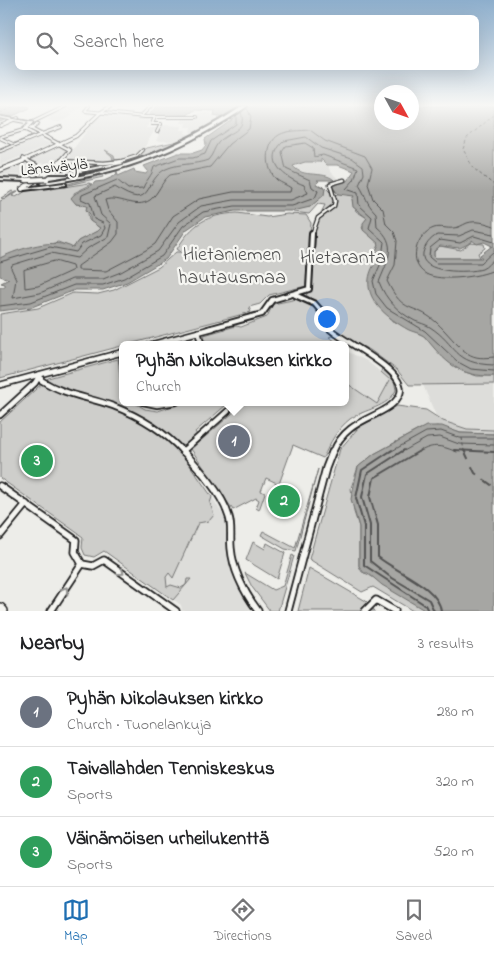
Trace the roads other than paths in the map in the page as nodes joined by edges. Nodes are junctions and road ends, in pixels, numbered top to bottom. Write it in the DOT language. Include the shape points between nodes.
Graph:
graph roads {
  1 [pos="41,135"];
  2 [pos="76,135"];
  3 [pos="197,135"];
  4 [pos="199,135"];
  5 [pos="0,137"];
  6 [pos="59,144"];
  7 [pos="13,145"];
  8 [pos="0,150"];
  9 [pos="144,150"];
  10 [pos="158,153"];
  11 [pos="24,159"];
  12 [pos="144,160"];
  13 [pos="61,162"];
  14 [pos="36,165"];
  15 [pos="0,168"];
  16 [pos="51,171"];
  17 [pos="45,172"];
  18 [pos="0,180"];
  19 [pos="344,180"];
  20 [pos="24,182"];
  21 [pos="24,189"];
  22 [pos="295,295"];
  23 [pos="198,332"];
  24 [pos="165,341"];
  25 [pos="201,341"];
  26 [pos="345,341"];
  27 [pos="349,343"];
  28 [pos="119,353"];
  29 [pos="40,375"];
  30 [pos="0,385"];
  31 [pos="228,411"];
  32 [pos="0,415"];
  33 [pos="184,450"];
  34 [pos="0,486"];
  35 [pos="26,504"];
  36 [pos="0,536"];
  37 [pos="301,558"];
  38 [pos="82,564"];
  39 [pos="0,608"];
  40 [pos="392,610"];
  41 [pos="3,611"];
  42 [pos="52,611"];
  43 [pos="176,611"];
  44 [pos="258,611"];
  45 [pos="288,611"];
  46 [pos="365,611"];
  1 -- 6 [label="main road"];
  1 -- 7 [label="street"];
  2 -- 6 [label="main road"];
  3 -- 10 [label="highway, Länsiväylä"];
  4 -- 12 [label="highway, Länsiväylä"];
  5 -- 7 [label="street"];
  6 -- 11 [label="main road"];
  6 -- 13 [label="main road" via="69,149"];
  7 -- 8 [label="street"];
  9 -- 13 [label="street" via="133,157 96,165"];
  10 -- 16 [label="highway" via="85,171"];
  10 -- 20 [label="highway, Länsiväylä, bridge" via="99,171"];
  11 -- 14 [label="street"];
  11 -- 15 [label="main road"];
  12 -- 20 [label="highway, Länsiväylä, bridge" via="88,176 42,183"];
  12 -- 21 [label="highway" via="73,182"];
  13 -- 16 [label="main road"];
  13 -- 17 [label="main road"];
  16 -- 17 [label="highway"];
  16 -- 21 [label="main road"];
  17 -- 21 [label="main road"];
  18 -- 20 [label="highway, Länsiväylä"];
  19 -- 22 [label="street" via="330,184 336,201 315,223 310,288"];
  22 -- 23 [label="street" via="269,302 262,314"];
  22 -- 26 [label="street" via="318,308 334,336"];
  23 -- 24 [label="street"];
  23 -- 25 [label="street"];
  27 -- 37 [label="street" via="370,353 396,376 400,395 391,405 354,423 336,444 326,468"];
  28 -- 29 [label="street"];
  29 -- 30 [label="street"];
  29 -- 32 [label="street" via="36,383"];
  29 -- 33 [label="street" via="41,380 67,395 108,405 147,422"];
  31 -- 33 [label="street"];
  33 -- 44 [label="street" via="229,514 237,574"];
  34 -- 35 [label="street"];
  35 -- 36 [label="street"];
  35 -- 38 [label="street" via="76,540 75,552"];
  37 -- 45 [label="street"];
  42 -- 38 [label="street, one-way"];
  38 -- 43 [label="street, one-way" via="93,566 104,560"];
  39 -- 41 [label="main road"];
  40 -- 46 [label="street" via="376,600"];
}
